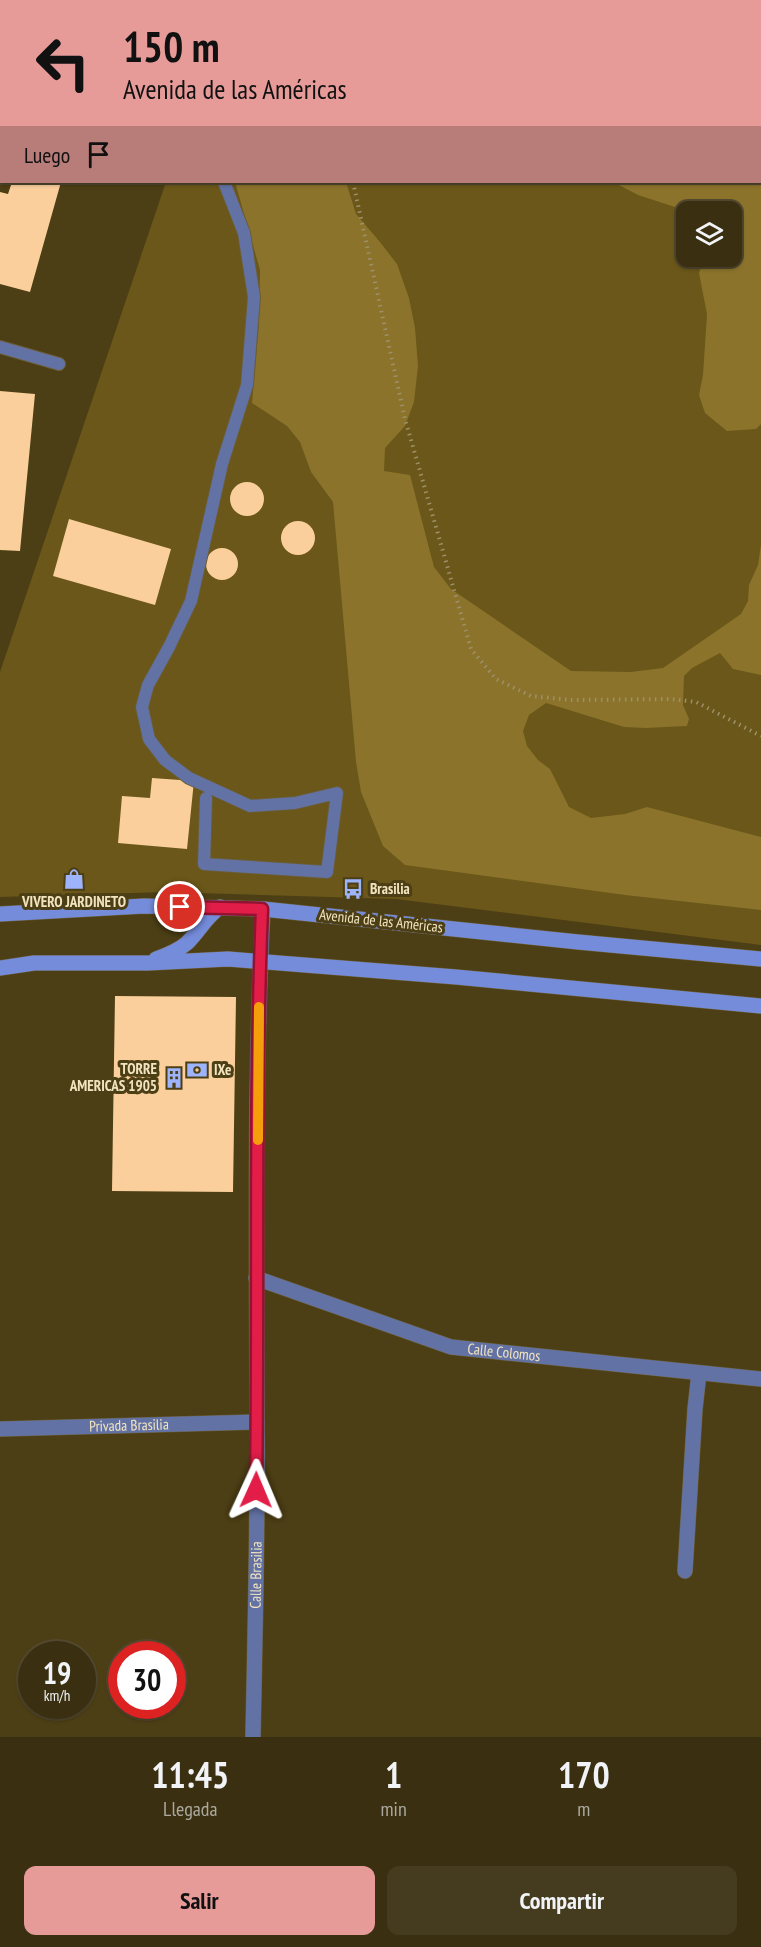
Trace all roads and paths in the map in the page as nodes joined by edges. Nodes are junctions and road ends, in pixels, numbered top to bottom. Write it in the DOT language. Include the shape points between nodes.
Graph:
graph roads {
  1 [pos="224,183"];
  2 [pos="353,183"];
  3 [pos="0,347"];
  4 [pos="59,364"];
  5 [pos="761,736"];
  6 [pos="206,798"];
  7 [pos="220,907"];
  8 [pos="262,909"];
  9 [pos="0,914"];
  10 [pos="761,959"];
  11 [pos="260,962"];
  12 [pos="148,963"];
  13 [pos="0,968"];
  14 [pos="761,1006"];
  15 [pos="256,1278"];
  16 [pos="699,1373"];
  17 [pos="761,1379"];
  18 [pos="257,1422"];
  19 [pos="0,1429"];
  20 [pos="685,1571"];
  21 [pos="253,1737"];
  1 -- 6 [label="lane" via="244,233 254,297 248,384 222,464 191,601 148,685 142,708 149,740 165,760 189,778 250,806 296,803 337,793 327,872 204,864"];
  2 -- 5 [label="path" via="405,419 471,649 495,679 531,696 696,702"];
  3 -- 4 [label="lane"];
  7 -- 8 [label="main road, Avenida de las Américas"];
  7 -- 9 [label="main road, Avenida de las Américas" via="120,907"];
  7 -- 12 [label="main road" via="187,942"];
  8 -- 10 [label="main road, Avenida de las Américas"];
  8 -- 11 [label="street, Calle Brasilia"];
  11 -- 12 [label="main road" via="228,959"];
  11 -- 14 [label="main road"];
  11 -- 15 [label="street, Calle Brasilia"];
  12 -- 13 [label="main road" via="34,963"];
  15 -- 16 [label="street, Calle Colomos" via="451,1347"];
  15 -- 18 [label="street, Calle Brasilia"];
  16 -- 17 [label="street, Calle Colomos"];
  16 -- 20 [label="street"];
  18 -- 19 [label="street, Privada Brasilia"];
  18 -- 21 [label="street, Calle Brasilia"];
}
